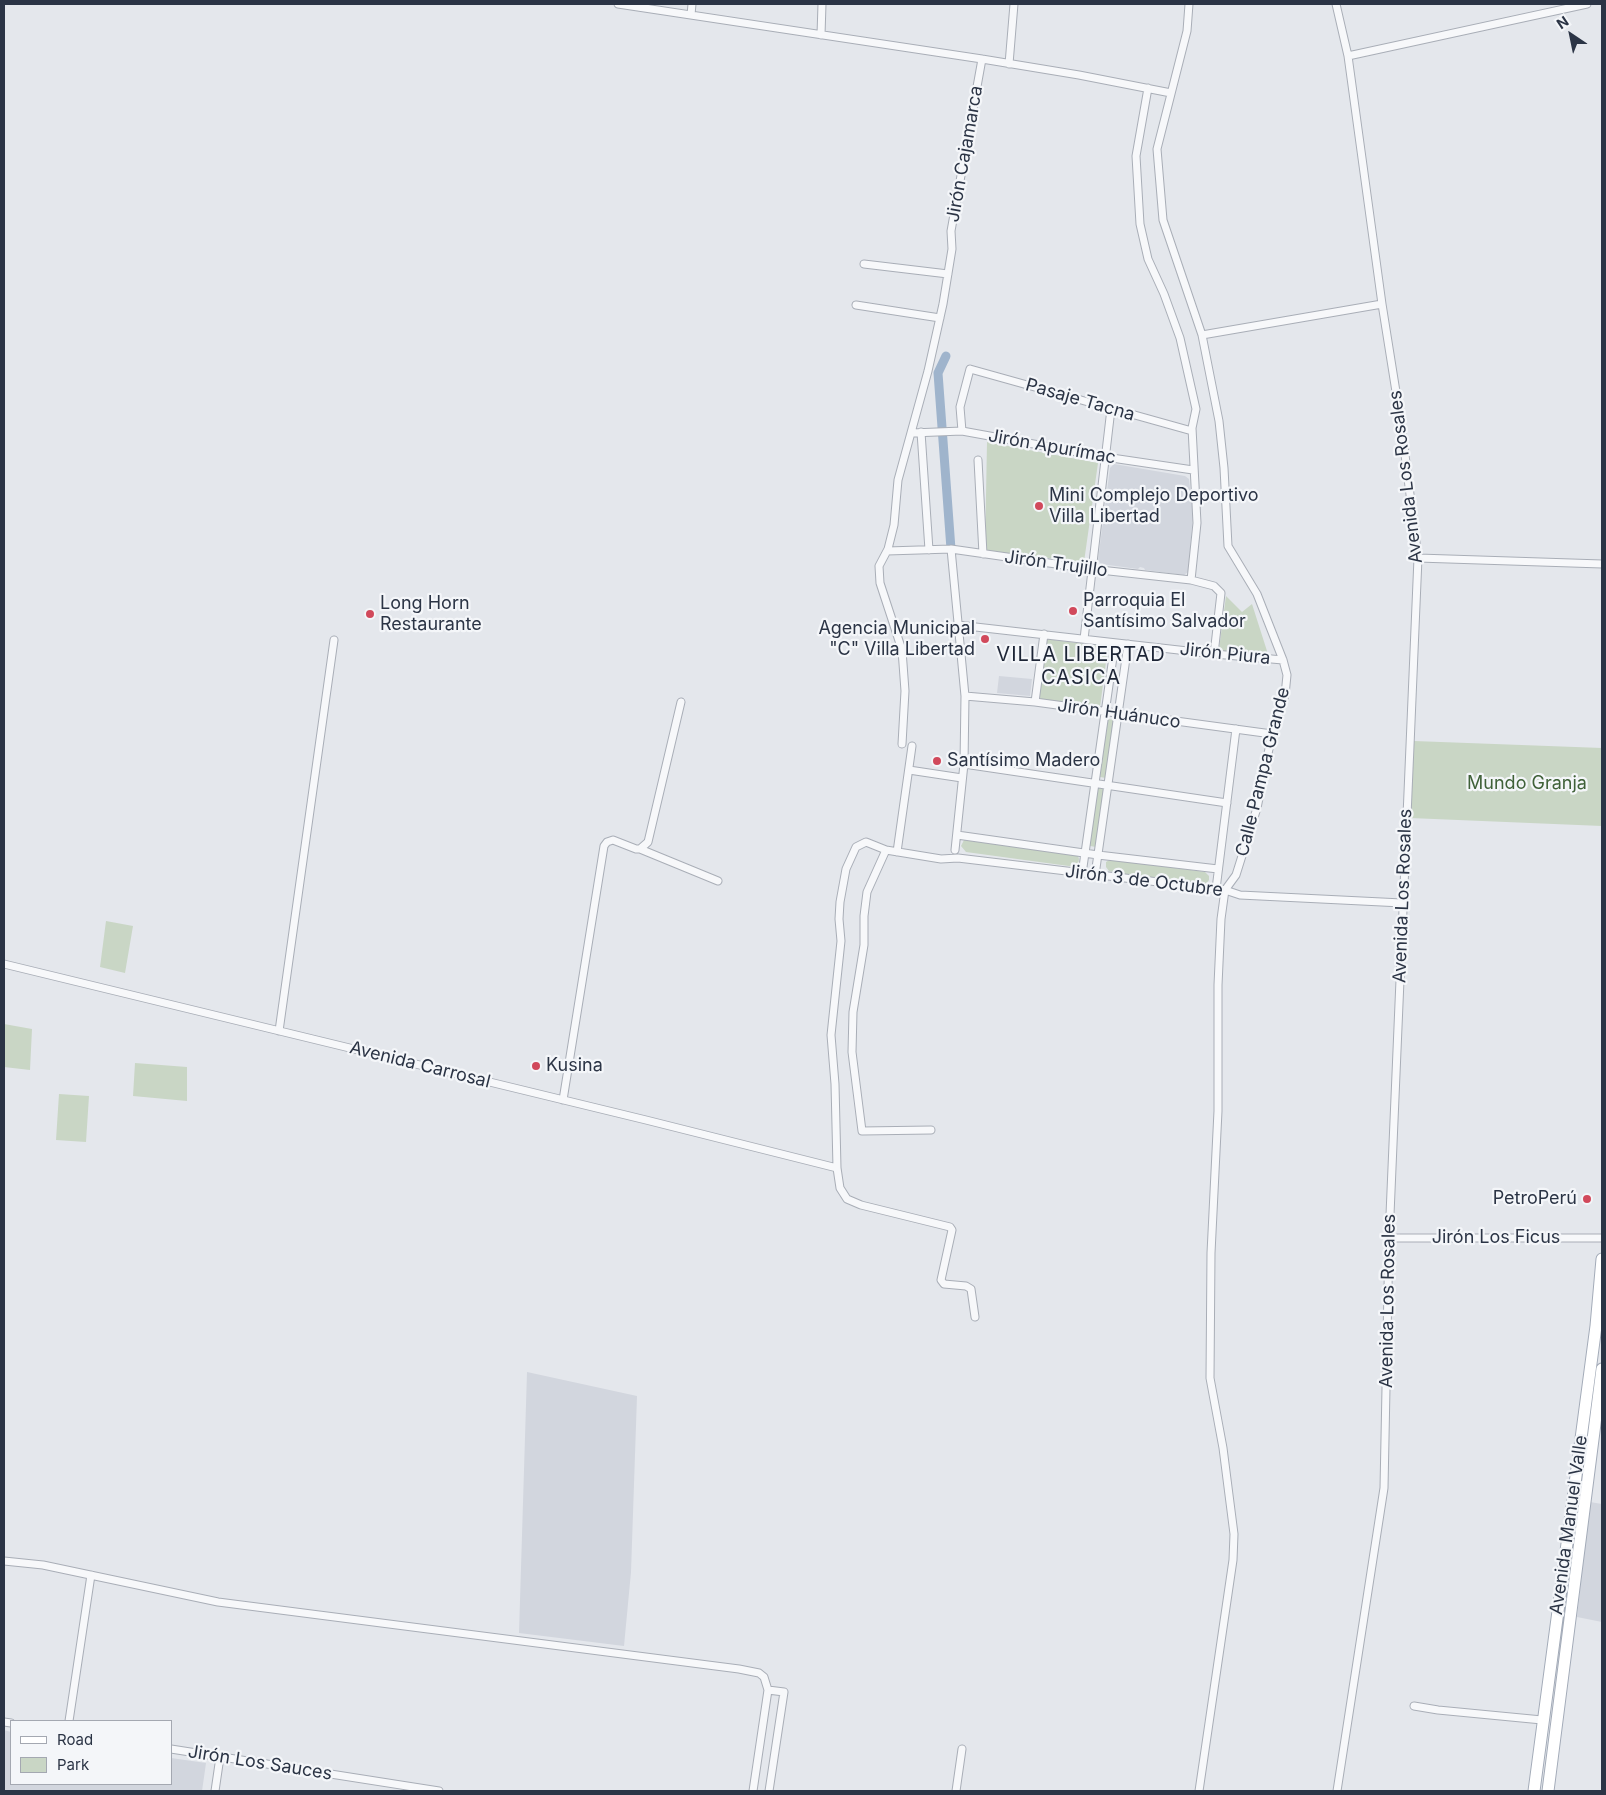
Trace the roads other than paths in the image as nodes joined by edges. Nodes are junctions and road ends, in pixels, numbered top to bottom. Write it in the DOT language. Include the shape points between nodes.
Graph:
graph roads {
  1 [pos="618,4"];
  2 [pos="692,4"];
  3 [pos="822,4"];
  4 [pos="1014,4"];
  5 [pos="1189,4"];
  6 [pos="1336,4"];
  7 [pos="1587,4"];
  8 [pos="691,15"];
  9 [pos="821,35"];
  10 [pos="1348,56"];
  11 [pos="982,59"];
  12 [pos="1009,64"];
  13 [pos="1148,88"];
  14 [pos="1171,93"];
  15 [pos="864,264"];
  16 [pos="948,274"];
  17 [pos="856,304"];
  18 [pos="1382,304"];
  19 [pos="940,318"];
  20 [pos="1202,335"];
  21 [pos="1111,409"];
  22 [pos="962,430"];
  23 [pos="1192,431"];
  24 [pos="921,432"];
  25 [pos="912,433"];
  26 [pos="1105,457"];
  27 [pos="978,460"];
  28 [pos="1193,470"];
  29 [pos="951,549"];
  30 [pos="929,550"];
  31 [pos="887,551"];
  32 [pos="983,554"];
  33 [pos="1418,558"];
  34 [pos="1602,564"];
  35 [pos="1091,569"];
  36 [pos="1191,580"];
  37 [pos="958,625"];
  38 [pos="1044,634"];
  39 [pos="1084,639"];
  40 [pos="334,640"];
  41 [pos="1115,643"];
  42 [pos="1128,644"];
  43 [pos="1214,654"];
  44 [pos="1283,660"];
  45 [pos="965,696"];
  46 [pos="681,702"];
  47 [pos="1035,702"];
  48 [pos="1105,712"];
  49 [pos="1118,713"];
  50 [pos="1236,729"];
  51 [pos="1272,734"];
  52 [pos="902,744"];
  53 [pos="912,746"];
  54 [pos="964,764"];
  55 [pos="909,770"];
  56 [pos="962,778"];
  57 [pos="1095,784"];
  58 [pos="1108,785"];
  59 [pos="1227,803"];
  60 [pos="957,835"];
  61 [pos="640,849"];
  62 [pos="886,850"];
  63 [pos="955,850"];
  64 [pos="897,852"];
  65 [pos="1085,853"];
  66 [pos="1098,855"];
  67 [pos="1218,869"];
  68 [pos="1082,874"];
  69 [pos="1095,875"];
  70 [pos="718,881"];
  71 [pos="1216,889"];
  72 [pos="1225,890"];
  73 [pos="1402,903"];
  74 [pos="4,964"];
  75 [pos="279,1031"];
  76 [pos="563,1100"];
  77 [pos="931,1130"];
  78 [pos="837,1168"];
  79 [pos="1389,1238"];
  80 [pos="1602,1238"];
  81 [pos="1602,1259"];
  82 [pos="975,1317"];
  83 [pos="1602,1370"];
  84 [pos="4,1561"];
  85 [pos="91,1575"];
  86 [pos="768,1690"];
  87 [pos="1414,1706"];
  88 [pos="69,1720"];
  89 [pos="1542,1720"];
  90 [pos="172,1749"];
  91 [pos="962,1749"];
  92 [pos="220,1756"];
  93 [pos="215,1791"];
  94 [pos="439,1791"];
  95 [pos="753,1791"];
  96 [pos="769,1791"];
  97 [pos="956,1791"];
  98 [pos="1199,1791"];
  99 [pos="1337,1791"];
  100 [pos="1534,1791"];
  101 [pos="1548,1791"];
  1 -- 8 [label="street"];
  2 -- 8 [label="street"];
  3 -- 9 [label="street"];
  4 -- 12 [label="street"];
  5 -- 14 [label="street, Calle Pampa Grande" via="1187,31"];
  6 -- 10 [label="street, Avenida Los Rosales"];
  7 -- 10 [label="street"];
  8 -- 9 [label="street"];
  9 -- 11 [label="street"];
  10 -- 18 [label="street, Avenida Los Rosales"];
  11 -- 12 [label="street"];
  11 -- 16 [label="street, Jirón Cajamarca" via="951,232"];
  12 -- 13 [label="street"];
  13 -- 14 [label="street"];
  13 -- 23 [label="street" via="1136,156 1140,224 1148,259 1180,338 1196,409"];
  14 -- 20 [label="street, Calle Pampa Grande" via="1157,149 1163,220"];
  15 -- 16 [label="street"];
  16 -- 19 [label="street, Jirón Cajamarca"];
  17 -- 19 [label="street"];
  18 -- 20 [label="street"];
  18 -- 33 [label="street, Avenida Los Rosales"];
  19 -- 25 [label="street, Jirón Cajamarca"];
  20 -- 44 [label="street, Calle Pampa Grande" via="1219,421 1228,546 1258,594"];
  21 -- 22 [label="street, Pasaje Tacna" via="970,368 960,407"];
  21 -- 23 [label="street, Pasaje Tacna"];
  21 -- 26 [label="street"];
  22 -- 24 [label="street, Jirón Apurímac"];
  22 -- 26 [label="street, Jirón Apurímac"];
  23 -- 28 [label="street"];
  24 -- 25 [label="street, Jirón Apurímac"];
  24 -- 30 [label="street"];
  25 -- 31 [label="street, Jirón Cajamarca" via="898,480 894,525"];
  26 -- 28 [label="street, Jirón Apurímac"];
  26 -- 35 [label="street"];
  27 -- 32 [label="street"];
  28 -- 36 [label="street" via="1197,523"];
  29 -- 30 [label="street, Jirón Trujillo"];
  29 -- 32 [label="street, Jirón Trujillo"];
  29 -- 37 [label="street"];
  30 -- 31 [label="street, Jirón Trujillo"];
  31 -- 52 [label="street, Jirón Cajamarca" via="879,566 880,583 902,650 905,691"];
  32 -- 35 [label="street, Jirón Trujillo"];
  33 -- 34 [label="street"];
  33 -- 73 [label="street, Avenida Los Rosales"];
  35 -- 36 [label="street, Jirón Trujillo"];
  35 -- 39 [label="street"];
  36 -- 43 [label="street, Jirón Trujillo" via="1214,586 1221,592"];
  37 -- 38 [label="street, Jirón Piura"];
  37 -- 45 [label="street"];
  38 -- 39 [label="street, Jirón Piura"];
  38 -- 47 [label="street"];
  39 -- 41 [label="street, Jirón Piura"];
  40 -- 75 [label="street"];
  41 -- 42 [label="street, Jirón Piura"];
  41 -- 48 [label="street"];
  42 -- 43 [label="street, Jirón Piura"];
  42 -- 49 [label="street"];
  43 -- 44 [label="street, Jirón Piura"];
  44 -- 51 [label="street, Calle Pampa Grande" via="1287,675 1285,695"];
  45 -- 47 [label="street, Jirón Huánuco"];
  45 -- 54 [label="street"];
  46 -- 61 [label="street" via="648,842"];
  47 -- 48 [label="street, Jirón Huánuco"];
  48 -- 49 [label="street, Jirón Huánuco"];
  48 -- 57 [label="street"];
  49 -- 50 [label="street, Jirón Huánuco"];
  49 -- 58 [label="street"];
  50 -- 51 [label="street, Jirón Huánuco"];
  50 -- 59 [label="street"];
  51 -- 72 [label="street, Calle Pampa Grande" via="1257,808 1236,875"];
  53 -- 55 [label="street"];
  54 -- 56 [label="street"];
  54 -- 57 [label="street"];
  55 -- 56 [label="street"];
  55 -- 64 [label="street"];
  56 -- 60 [label="street"];
  57 -- 58 [label="street"];
  57 -- 65 [label="street"];
  58 -- 59 [label="street"];
  58 -- 66 [label="street"];
  59 -- 67 [label="street"];
  60 -- 63 [label="street"];
  60 -- 65 [label="street, Jirón 3 de Octubre"];
  61 -- 70 [label="street"];
  61 -- 76 [label="street" via="613,840 604,846"];
  62 -- 64 [label="street, Jirón 3 de Octubre"];
  62 -- 77 [label="street" via="867,892 864,945 853,1012 852,1052 862,1131"];
  62 -- 78 [label="street, Jirón 3 de Octubre" via="866,842 856,847 846,869 840,902 842,941 831,1035"];
  64 -- 68 [label="street, Jirón 3 de Octubre"];
  65 -- 66 [label="street, Jirón 3 de Octubre"];
  65 -- 68 [label="street"];
  66 -- 67 [label="street, Jirón 3 de Octubre"];
  66 -- 69 [label="street"];
  67 -- 71 [label="street"];
  68 -- 69 [label="street, Jirón 3 de Octubre"];
  69 -- 71 [label="street, Jirón 3 de Octubre"];
  71 -- 72 [label="street, Jirón 3 de Octubre"];
  72 -- 73 [label="street, Jirón 3 de Octubre" via="1240,894"];
  72 -- 98 [label="street" via="1218,985 1218,1111 1211,1253 1210,1378 1234,1534 1233,1560"];
  73 -- 79 [label="street, Avenida Los Rosales"];
  74 -- 75 [label="street, Avenida Carrosal"];
  75 -- 76 [label="street, Avenida Carrosal"];
  76 -- 78 [label="street, Avenida Carrosal"];
  78 -- 82 [label="street, Jirón 3 de Octubre" via="840,1188 847,1199 950,1227 942,1280 944,1284 971,1289"];
  79 -- 80 [label="street, Jirón Los Ficus"];
  79 -- 99 [label="street, Avenida Los Rosales" via="1384,1488"];
  81 -- 89 [label="main road, Avenida Manuel Valle" via="1596,1326"];
  83 -- 101 [label="main road, Avenida Manuel Valle"];
  84 -- 85 [label="street"];
  85 -- 86 [label="street" via="218,1602 739,1669 764,1677"];
  85 -- 88 [label="street"];
  86 -- 95 [label="street"];
  86 -- 96 [label="street" via="784,1692"];
  87 -- 89 [label="street"];
  89 -- 100 [label="main road, Avenida Manuel Valle"];
  90 -- 92 [label="street, Jirón Los Sauces"];
  91 -- 97 [label="street"];
  92 -- 93 [label="street"];
  92 -- 94 [label="street, Jirón Los Sauces"];
}
